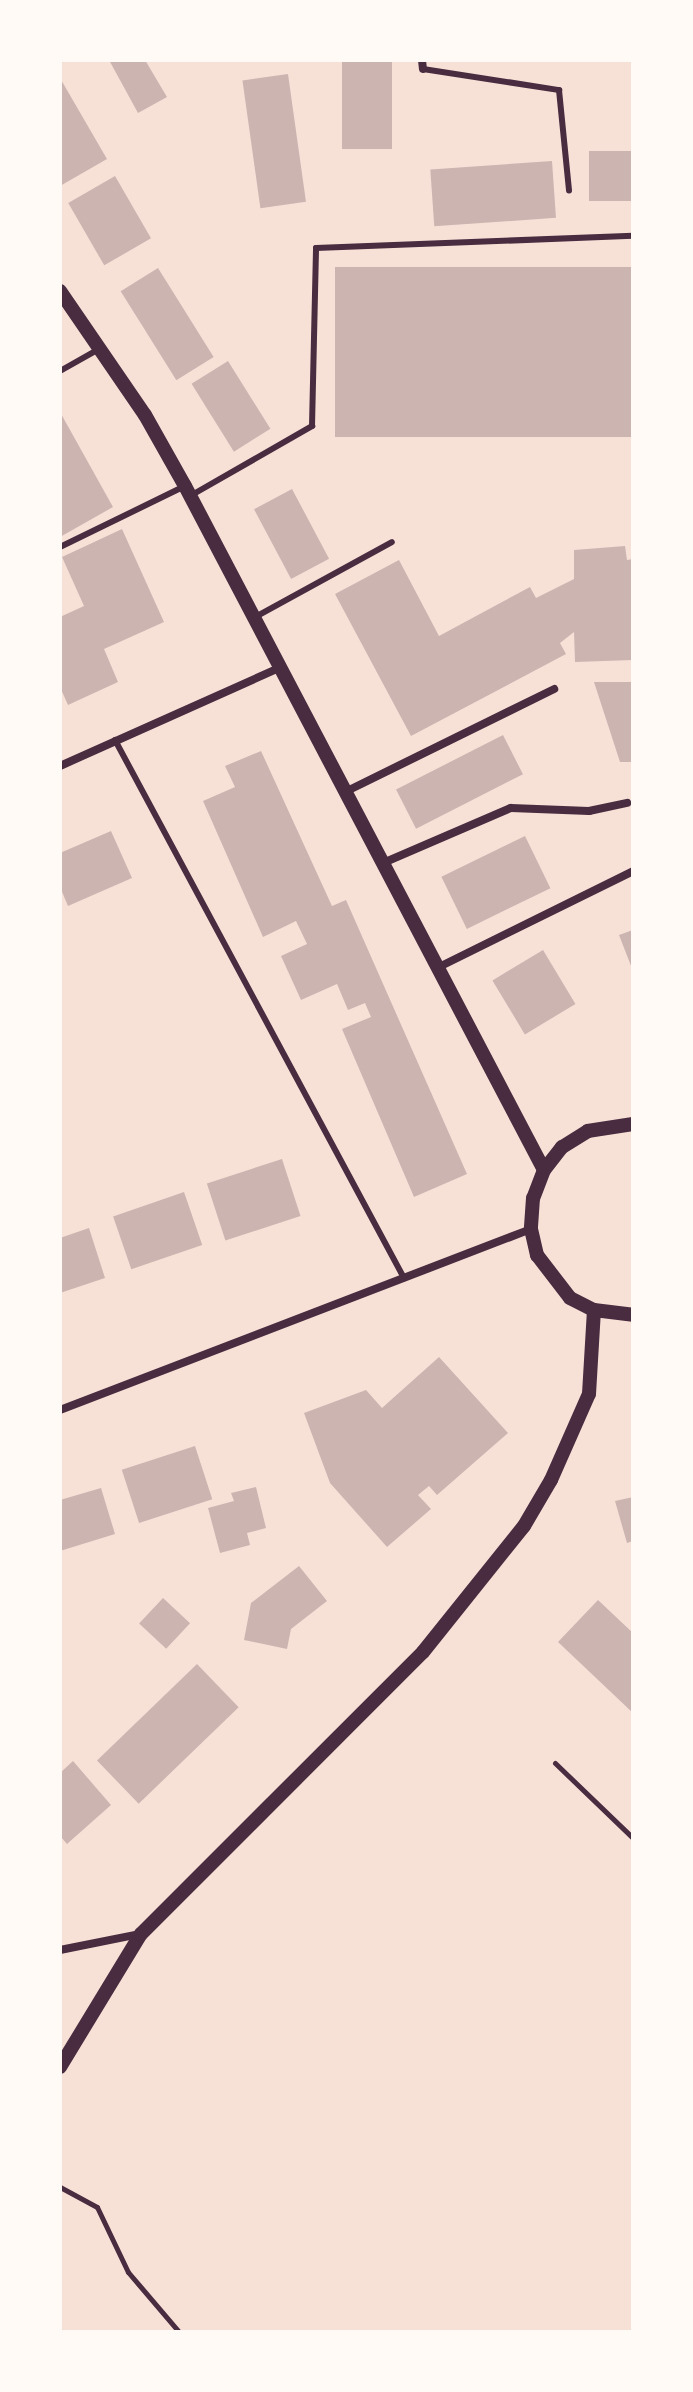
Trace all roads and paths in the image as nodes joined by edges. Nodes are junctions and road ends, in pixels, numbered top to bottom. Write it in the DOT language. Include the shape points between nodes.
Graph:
graph roads {
  1 [pos="422,64"];
  2 [pos="569,191"];
  3 [pos="633,236"];
  4 [pos="60,291"];
  5 [pos="100,348"];
  6 [pos="60,371"];
  7 [pos="187,491"];
  8 [pos="392,542"];
  9 [pos="60,547"];
  10 [pos="255,617"];
  11 [pos="281,667"];
  12 [pos="554,689"];
  13 [pos="115,740"];
  14 [pos="60,766"];
  15 [pos="347,791"];
  16 [pos="627,803"];
  17 [pos="383,863"];
  18 [pos="633,871"];
  19 [pos="439,967"];
  20 [pos="633,1124"];
  21 [pos="544,1170"];
  22 [pos="531,1229"];
  23 [pos="404,1278"];
  24 [pos="594,1310"];
  25 [pos="633,1315"];
  26 [pos="60,1410"];
  27 [pos="555,1763"];
  28 [pos="633,1838"];
  29 [pos="141,1934"];
  30 [pos="60,1950"];
  31 [pos="60,2067"];
  32 [pos="60,2187"];
  33 [pos="179,2332"];
  1 -- 2 [label="lane" via="559,90"];
  3 -- 7 [label="lane" via="316,248 312,426"];
  4 -- 5 [label="street"];
  5 -- 6 [label="lane"];
  5 -- 7 [label="street"];
  7 -- 9 [label="lane"];
  7 -- 10 [label="street"];
  8 -- 10 [label="lane"];
  10 -- 11 [label="street"];
  11 -- 13 [label="street"];
  11 -- 15 [label="street"];
  12 -- 15 [label="street"];
  13 -- 14 [label="street"];
  13 -- 23 [label="lane"];
  15 -- 17 [label="street"];
  16 -- 17 [label="street" via="589,811 511,808"];
  17 -- 19 [label="street"];
  18 -- 19 [label="street"];
  19 -- 21 [label="street"];
  20 -- 21 [label="street" via="588,1131 562,1147"];
  21 -- 22 [label="street" via="533,1198"];
  22 -- 23 [label="street"];
  22 -- 24 [label="street" via="537,1255 551,1279"];
  23 -- 26 [label="street"];
  24 -- 25 [label="street"];
  24 -- 29 [label="street" via="589,1394 524,1526 423,1652"];
  27 -- 28 [label="path"];
  29 -- 30 [label="street"];
  29 -- 31 [label="street"];
  32 -- 33 [label="path" via="97,2207 128,2272"];
}
